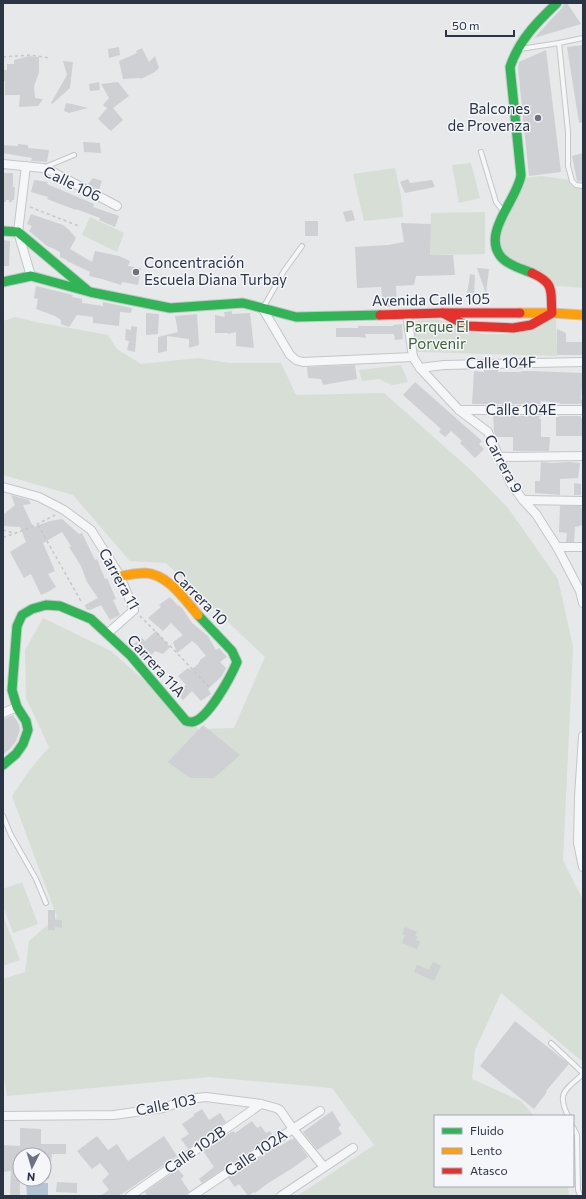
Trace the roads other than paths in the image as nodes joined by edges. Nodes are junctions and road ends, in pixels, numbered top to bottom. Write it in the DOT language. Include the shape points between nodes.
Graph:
graph roads {
  1 [pos="556,3"];
  2 [pos="583,38"];
  3 [pos="559,43"];
  4 [pos="516,50"];
  5 [pos="482,152"];
  6 [pos="74,155"];
  7 [pos="3,164"];
  8 [pos="26,166"];
  9 [pos="43,168"];
  10 [pos="583,186"];
  11 [pos="117,206"];
  12 [pos="505,213"];
  13 [pos="3,231"];
  14 [pos="18,232"];
  15 [pos="302,246"];
  16 [pos="31,276"];
  17 [pos="3,282"];
  18 [pos="90,292"];
  19 [pos="263,309"];
  20 [pos="442,313"];
  21 [pos="552,313"];
  22 [pos="407,314"];
  23 [pos="583,315"];
  24 [pos="413,357"];
  25 [pos="583,362"];
  26 [pos="420,368"];
  27 [pos="459,410"];
  28 [pos="583,410"];
  29 [pos="583,456"];
  30 [pos="499,457"];
  31 [pos="3,487"];
  32 [pos="523,500"];
  33 [pos="583,502"];
  34 [pos="557,547"];
  35 [pos="583,547"];
  36 [pos="120,576"];
  37 [pos="581,591"];
  38 [pos="583,603"];
  39 [pos="108,633"];
  40 [pos="218,697"];
  41 [pos="17,707"];
  42 [pos="3,713"];
  43 [pos="583,736"];
  44 [pos="583,748"];
  45 [pos="3,765"];
  46 [pos="581,797"];
  47 [pos="3,816"];
  48 [pos="580,843"];
  49 [pos="583,867"];
  50 [pos="46,903"];
  51 [pos="551,1043"];
  52 [pos="583,1073"];
  53 [pos="261,1104"];
  54 [pos="320,1111"];
  55 [pos="568,1115"];
  56 [pos="3,1116"];
  57 [pos="293,1129"];
  58 [pos="574,1129"];
  59 [pos="353,1148"];
  60 [pos="324,1167"];
  61 [pos="130,1196"];
  62 [pos="192,1196"];
  63 [pos="281,1196"];
  64 [pos="580,1196"];
  1 -- 4 [label="street" via="529,31"];
  2 -- 3 [label="lane"];
  3 -- 4 [label="lane"];
  3 -- 10 [label="lane" via="568,132 568,166 572,181"];
  4 -- 12 [label="street" via="510,67 521,175"];
  5 -- 12 [label="lane" via="496,202"];
  6 -- 9 [label="lane"];
  7 -- 8 [label="street, Calle 106"];
  8 -- 9 [label="street, Calle 106"];
  8 -- 14 [label="street"];
  9 -- 11 [label="street, Calle 106"];
  12 -- 21 [label="street" via="495,237 496,251 507,262 546,282 551,288"];
  13 -- 14 [label="street"];
  14 -- 16 [label="street"];
  14 -- 18 [label="street"];
  15 -- 19 [label="lane" via="284,271"];
  16 -- 17 [label="street"];
  16 -- 18 [label="street, Avenida Calle 105"];
  18 -- 19 [label="street, Avenida Calle 105" via="170,308 243,303"];
  19 -- 22 [label="street, Avenida Calle 105" via="296,317"];
  19 -- 24 [label="street" via="290,355 296,360 304,362"];
  20 -- 21 [label="street, Avenida Calle 105"];
  20 -- 21 [label="street" via="467,326 513,328 531,325"];
  20 -- 22 [label="street, Avenida Calle 105"];
  21 -- 23 [label="street, Avenida Calle 105"];
  22 -- 24 [label="street, Carrera 9"];
  24 -- 26 [label="street, Carrera 9"];
  25 -- 26 [label="street, Calle 104F" via="444,365"];
  26 -- 27 [label="street, Carrera 9"];
  27 -- 28 [label="street, Calle 104E"];
  27 -- 30 [label="street, Carrera 9" via="488,432"];
  29 -- 30 [label="street"];
  30 -- 32 [label="street, Carrera 9" via="511,484"];
  31 -- 36 [label="street, Carrera 11" via="39,496 91,530"];
  32 -- 33 [label="street"];
  32 -- 34 [label="street, Carrera 9" via="536,514"];
  34 -- 35 [label="street"];
  34 -- 37 [label="street, Carrera 9"];
  36 -- 39 [label="street, Carrera 11" via="134,610"];
  36 -- 40 [label="street, Carrera 10" via="146,573 163,579 232,651 237,662"];
  37 -- 38 [label="street, Carrera 9"];
  39 -- 40 [label="street, Carrera 11A" via="186,721 192,722 202,717"];
  39 -- 41 [label="street, Carrera 11A" via="91,619 60,606 46,605 22,615 17,626 12,690"];
  41 -- 42 [label="street"];
  41 -- 45 [label="street, Carrera 11A" via="26,721 27,736 16,754"];
  43 -- 44 [label="street"];
  44 -- 46 [label="street"];
  46 -- 48 [label="street"];
  47 -- 50 [label="lane"];
  48 -- 49 [label="street"];
  51 -- 52 [label="lane"];
  52 -- 55 [label="lane" via="564,1092 563,1106"];
  53 -- 56 [label="street, Calle 103" via="206,1097 189,1099 163,1108 114,1115"];
  53 -- 57 [label="street, Calle 103" via="280,1110"];
  53 -- 61 [label="street, Calle 102B"];
  54 -- 57 [label="street, Calle 102A"];
  57 -- 60 [label="street, Calle 103"];
  57 -- 62 [label="street, Calle 102A"];
  58 -- 64 [label="lane" via="577,1135"];
  59 -- 60 [label="street"];
  60 -- 63 [label="street"];
}
